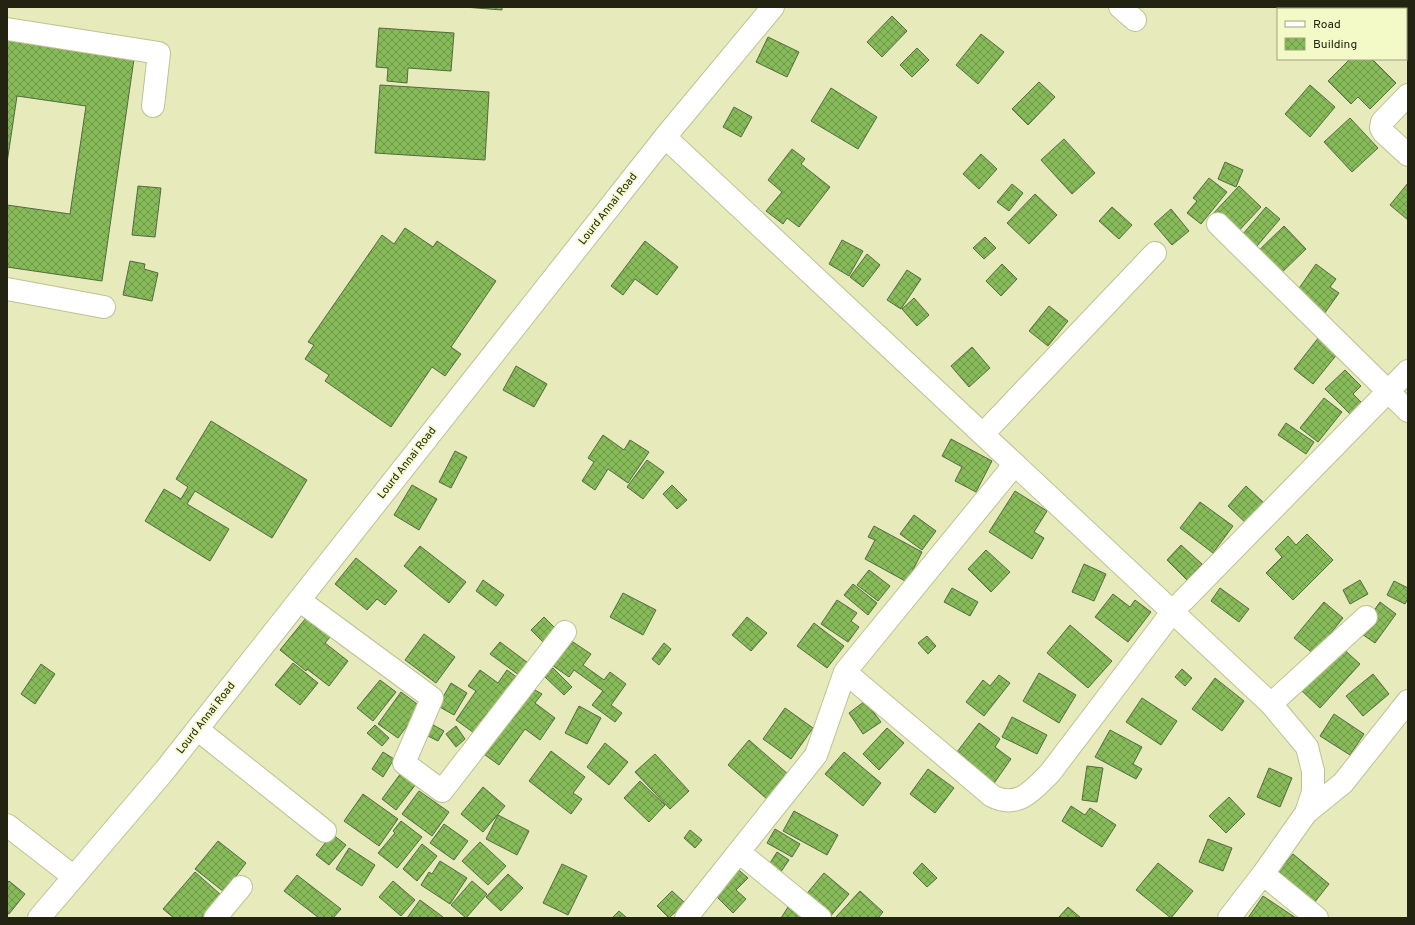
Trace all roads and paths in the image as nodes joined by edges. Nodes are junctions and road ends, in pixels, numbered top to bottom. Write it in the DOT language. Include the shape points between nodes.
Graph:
graph roads {
  1 [pos="773,7"];
  2 [pos="7,29"];
  3 [pos="1408,95"];
  4 [pos="154,106"];
  5 [pos="664,137"];
  6 [pos="1408,155"];
  7 [pos="1218,224"];
  8 [pos="1155,253"];
  9 [pos="7,289"];
  10 [pos="104,307"];
  11 [pos="1408,371"];
  12 [pos="1388,392"];
  13 [pos="1408,411"];
  14 [pos="983,434"];
  15 [pos="1015,464"];
  16 [pos="299,600"];
  17 [pos="1173,611"];
  18 [pos="1366,618"];
  19 [pos="565,632"];
  20 [pos="845,672"];
  21 [pos="1408,701"];
  22 [pos="1271,704"];
  23 [pos="197,729"];
  24 [pos="1306,813"];
  25 [pos="7,825"];
  26 [pos="325,832"];
  27 [pos="739,852"];
  28 [pos="1263,874"];
  29 [pos="74,877"];
  30 [pos="241,887"];
  31 [pos="39,918"];
  32 [pos="215,918"];
  33 [pos="686,918"];
  34 [pos="820,918"];
  35 [pos="1229,918"];
  36 [pos="1317,918"];
  1 -- 5 [label="street, Lourd Annai Road"];
  2 -- 4 [label="street" via="159,53"];
  3 -- 6 [label="street" via="1382,122 1381,128"];
  5 -- 14 [label="street"];
  5 -- 16 [label="street, Lourd Annai Road"];
  7 -- 12 [label="street"];
  8 -- 14 [label="street"];
  9 -- 10 [label="street"];
  11 -- 12 [label="street"];
  12 -- 13 [label="street"];
  12 -- 17 [label="street"];
  14 -- 15 [label="street"];
  15 -- 17 [label="street"];
  15 -- 20 [label="street"];
  16 -- 19 [label="street" via="432,698 404,763 442,791"];
  16 -- 23 [label="street, Lourd Annai Road"];
  17 -- 20 [label="street" via="1050,773 1031,791 1011,801 992,796"];
  17 -- 22 [label="street"];
  18 -- 22 [label="street"];
  20 -- 27 [label="street" via="816,755"];
  21 -- 24 [label="street" via="1343,783"];
  22 -- 24 [label="street" via="1307,747 1313,771 1313,792"];
  23 -- 26 [label="street"];
  23 -- 29 [label="street, Lourd Annai Road"];
  24 -- 28 [label="street"];
  25 -- 29 [label="street"];
  27 -- 33 [label="street"];
  27 -- 34 [label="street"];
  28 -- 35 [label="street"];
  28 -- 36 [label="street"];
  29 -- 31 [label="street, Lourd Annai Road"];
  30 -- 32 [label="street"];
}
